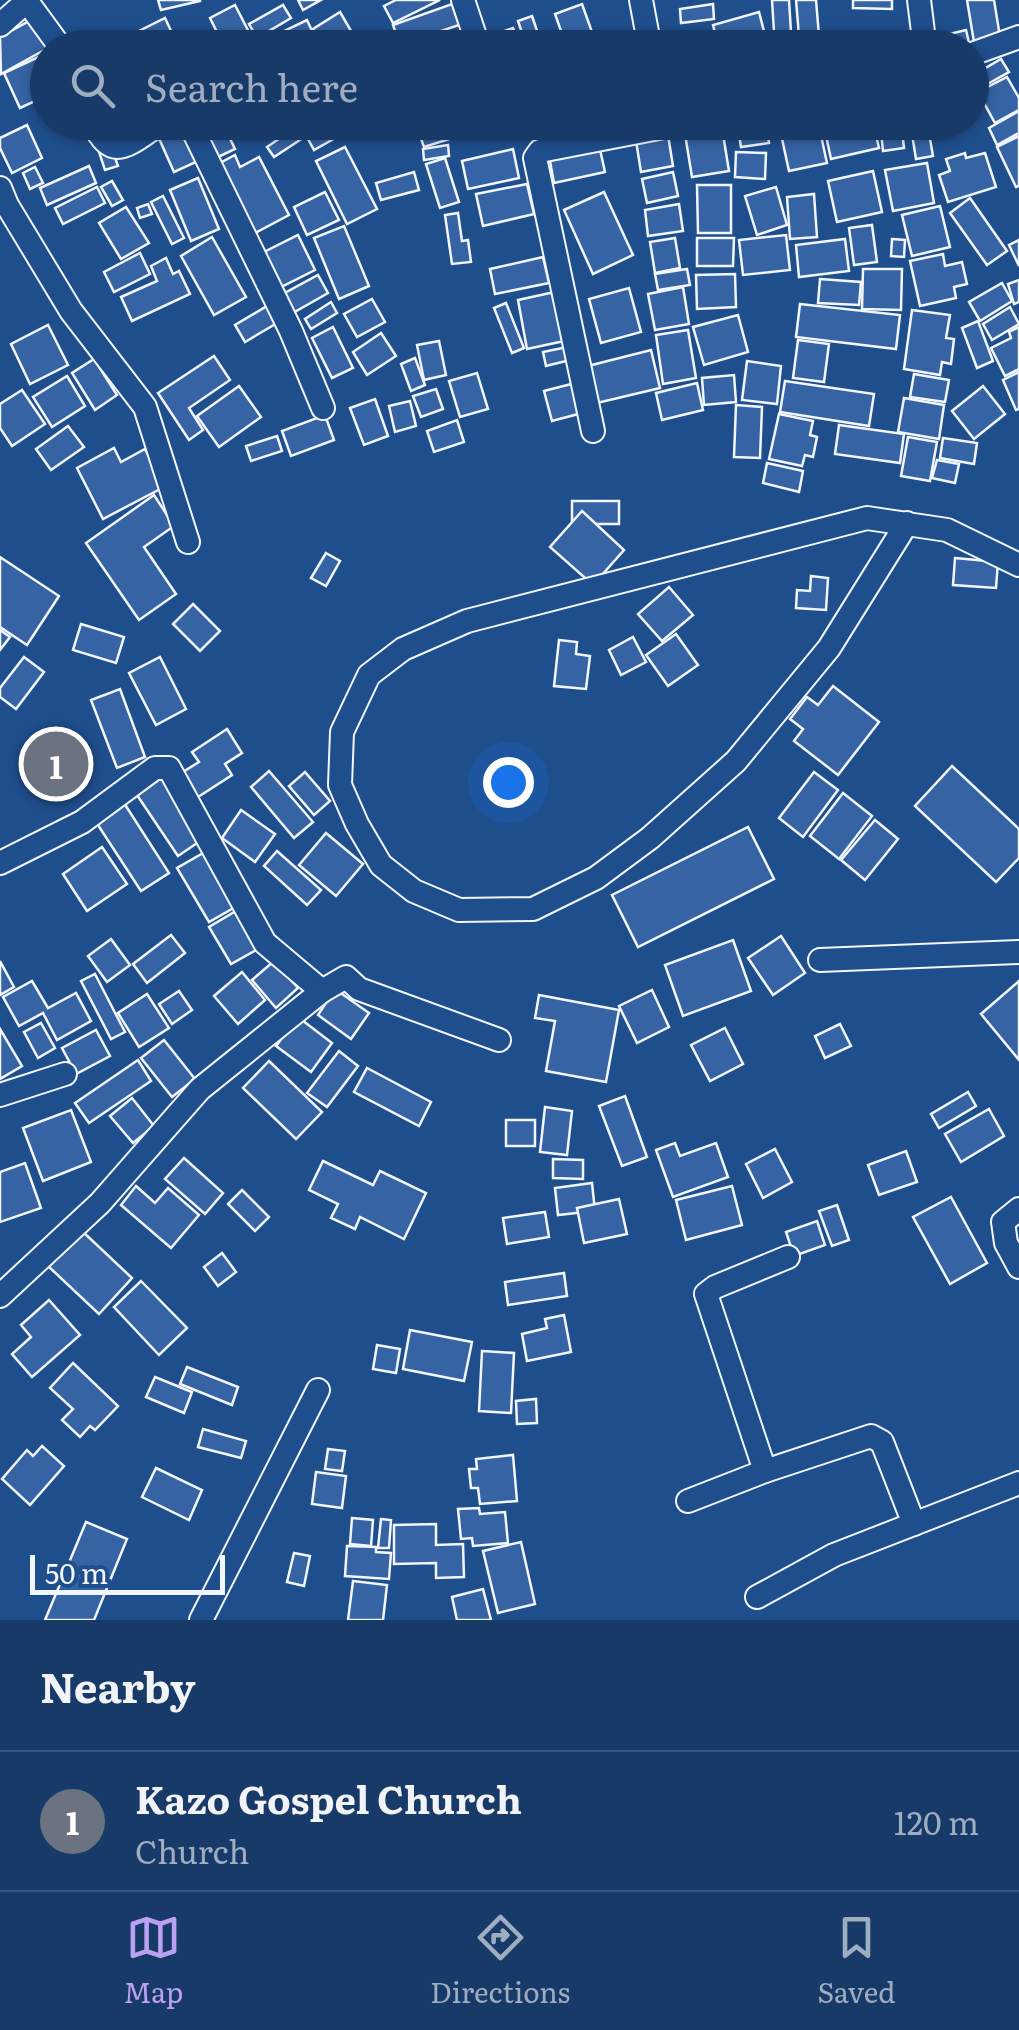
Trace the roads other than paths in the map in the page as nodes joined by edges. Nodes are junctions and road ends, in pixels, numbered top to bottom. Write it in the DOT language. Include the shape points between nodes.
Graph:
graph roads {
  1 [pos="464,0"];
  2 [pos="641,0"];
  3 [pos="919,0"];
  4 [pos="26,1"];
  5 [pos="0,25"];
  6 [pos="47,30"];
  7 [pos="474,30"];
  8 [pos="647,30"];
  9 [pos="923,30"];
  10 [pos="1019,37"];
  11 [pos="989,48"];
  12 [pos="101,140"];
  13 [pos="134,140"];
  14 [pos="198,140"];
  15 [pos="597,140"];
  16 [pos="0,188"];
  17 [pos="323,408"];
  18 [pos="594,431"];
  19 [pos="907,523"];
  20 [pos="188,542"];
  21 [pos="1019,565"];
  22 [pos="0,863"];
  23 [pos="1019,952"];
  24 [pos="820,960"];
  25 [pos="322,991"];
  26 [pos="499,1040"];
  27 [pos="65,1074"];
  28 [pos="0,1094"];
  29 [pos="1019,1209"];
  30 [pos="788,1257"];
  31 [pos="1019,1267"];
  32 [pos="0,1296"];
  33 [pos="318,1390"];
  34 [pos="765,1471"];
  35 [pos="1019,1483"];
  36 [pos="688,1501"];
  37 [pos="914,1524"];
  38 [pos="757,1597"];
  39 [pos="202,1620"];
  1 -- 7 [label="street"];
  2 -- 8 [label="street"];
  3 -- 9 [label="street"];
  4 -- 5 [label="street"];
  4 -- 6 [label="street"];
  10 -- 11 [label="street"];
  12 -- 13 [label="street" via="119,149"];
  14 -- 17 [label="street"];
  15 -- 18 [label="street" via="540,151 535,158"];
  16 -- 20 [label="street" via="72,312 145,407"];
  19 -- 19 [label="street" via="868,518 467,620 404,649 369,675 342,732 340,785 357,824 381,864 414,891 459,910 533,910 596,878 736,761 829,648"];
  19 -- 21 [label="street" via="947,530"];
  22 -- 25 [label="street" via="82,822 155,768 169,768 265,944"];
  23 -- 24 [label="street"];
  25 -- 26 [label="street" via="346,977 359,989"];
  25 -- 32 [label="street" via="200,1089 100,1203"];
  27 -- 28 [label="street"];
  29 -- 31 [label="street" via="1003,1222"];
  30 -- 34 [label="street" via="706,1294"];
  33 -- 39 [label="street"];
  34 -- 36 [label="street"];
  34 -- 37 [label="street" via="876,1437"];
  35 -- 37 [label="street"];
  37 -- 38 [label="street" via="834,1555"];
}
